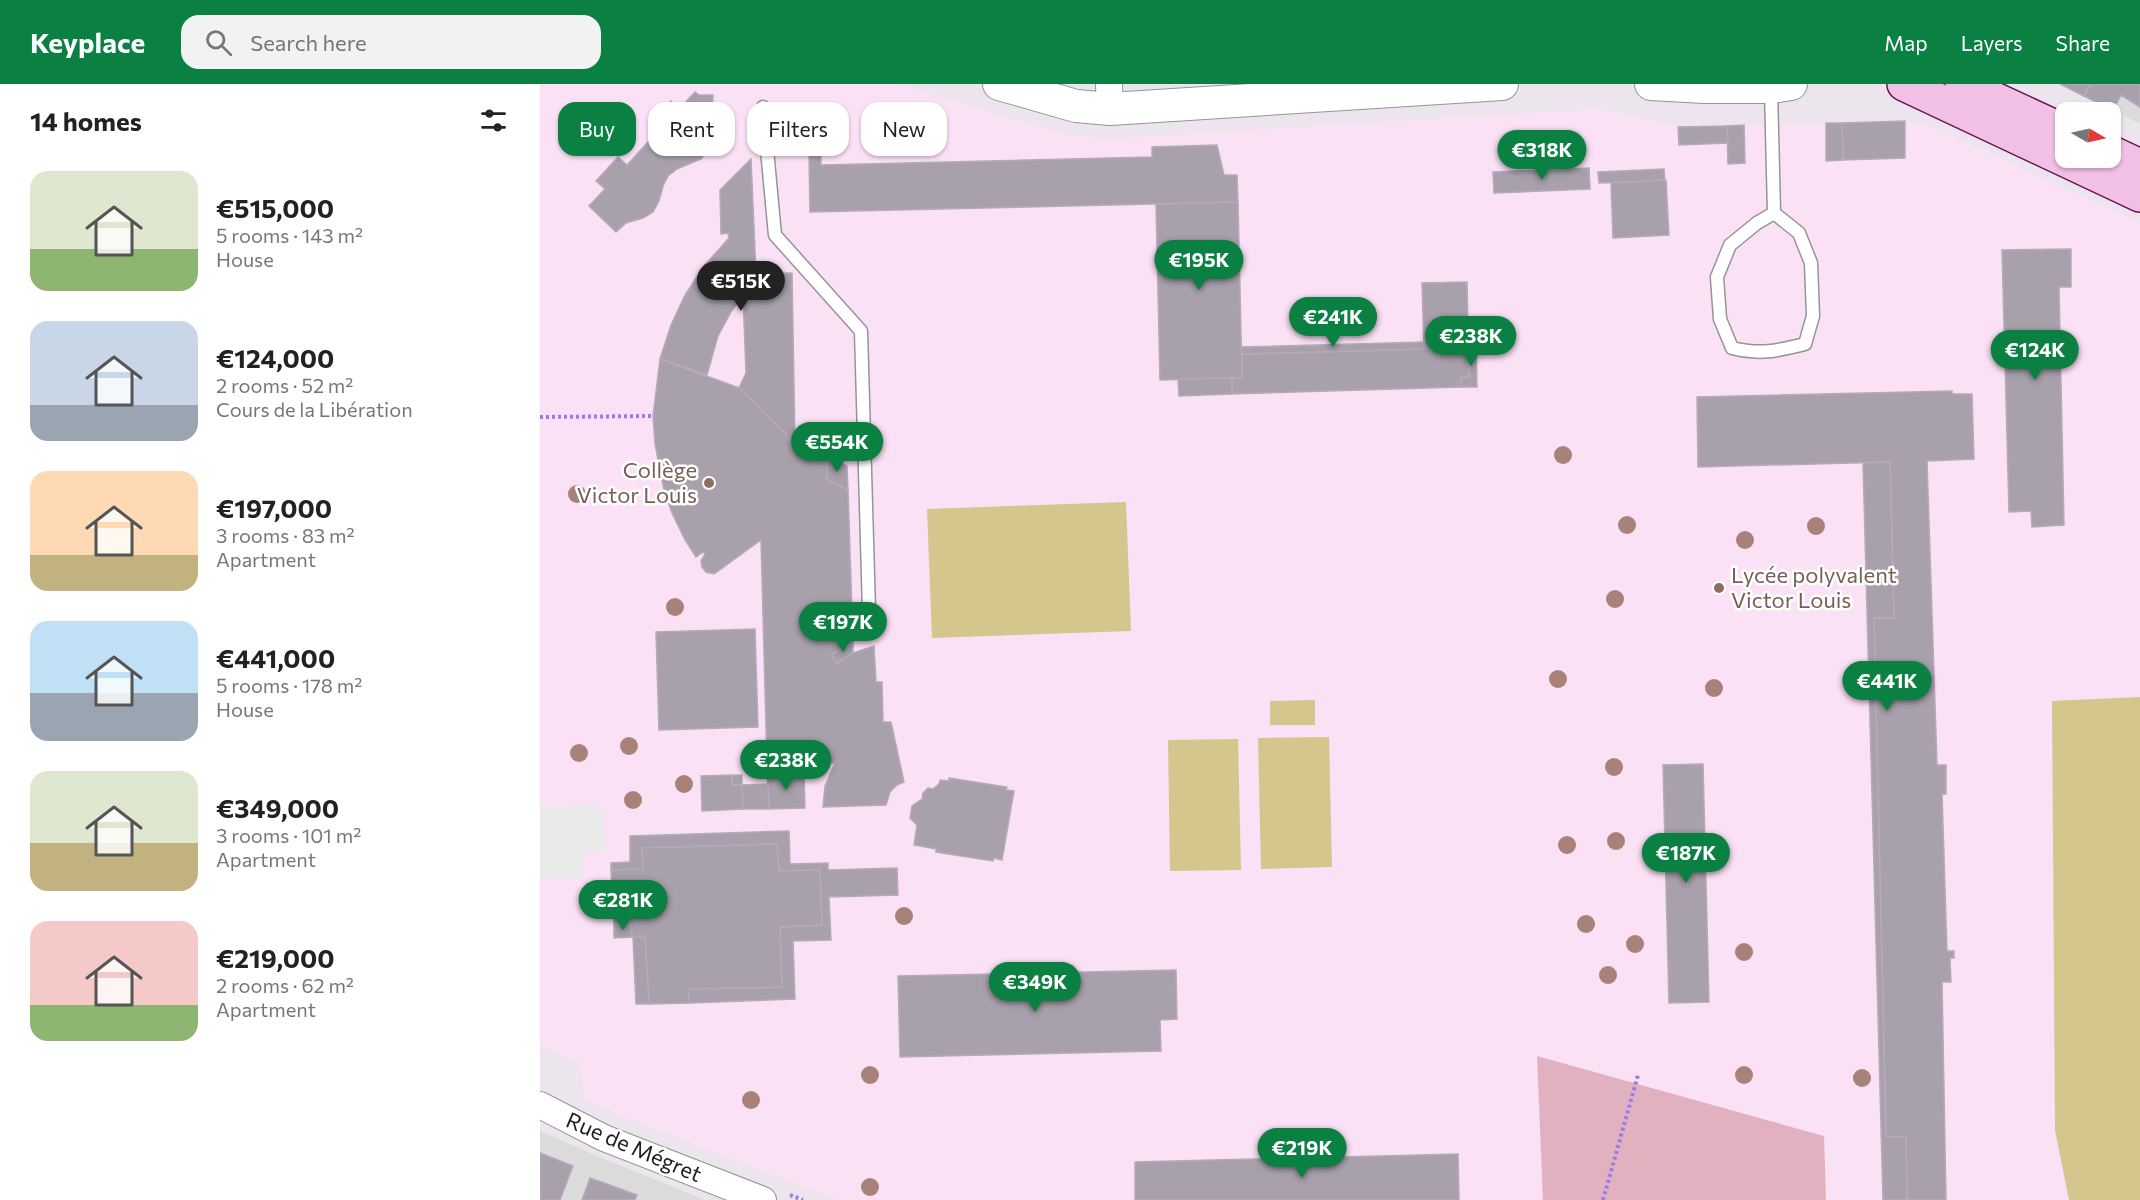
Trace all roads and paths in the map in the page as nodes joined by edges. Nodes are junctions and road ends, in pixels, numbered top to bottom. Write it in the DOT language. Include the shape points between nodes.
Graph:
graph roads {
  1 [pos="999,84"];
  2 [pos="1502,84"];
  3 [pos="1651,84"];
  4 [pos="1904,84"];
  5 [pos="1962,84"];
  6 [pos="1781,86"];
  7 [pos="1109,96"];
  8 [pos="2055,127"];
  9 [pos="768,156"];
  10 [pos="2121,157"];
  11 [pos="2140,166"];
  12 [pos="2140,195"];
  13 [pos="1774,213"];
  14 [pos="653,416"];
  15 [pos="540,417"];
  16 [pos="869,611"];
  17 [pos="1638,1075"];
  18 [pos="540,1105"];
  19 [pos="763,1200"];
  20 [pos="1603,1200"];
  1 -- 7 [label="street" via="1076,106"];
  2 -- 7 [label="street"];
  3 -- 6 [label="street"];
  4 -- 12 [label="main road"];
  5 -- 8 [label="main road"];
  6 -- 13 [label="lane"];
  9 -- 16 [label="lane" via="775,235 861,331"];
  10 -- 11 [label="main road"];
  13 -- 13 [label="lane" via="1799,233 1811,263 1813,316 1804,344 1751,353 1732,348 1720,319 1717,277 1730,245"];
  14 -- 15 [label="path"];
  17 -- 20 [label="path"];
  18 -- 19 [label="street, Rue de Mégret" via="604,1138"];
}
